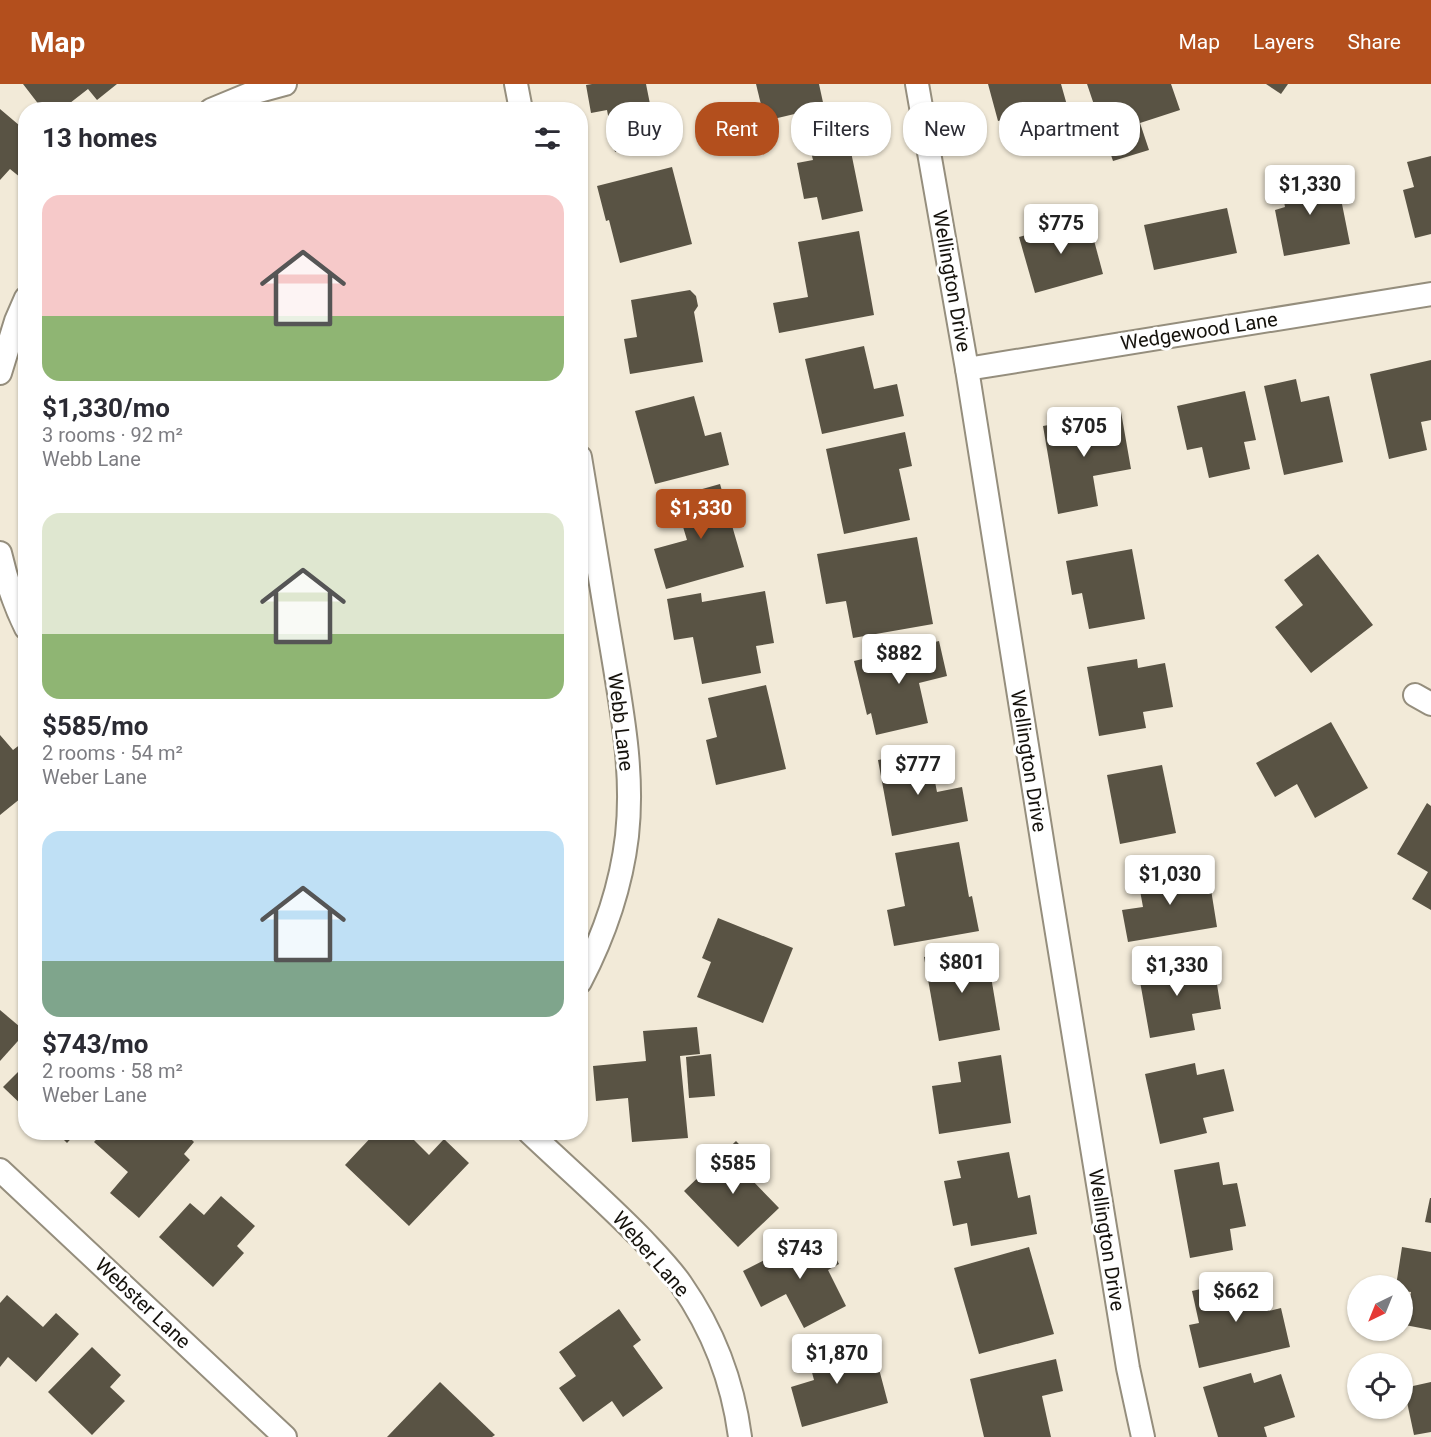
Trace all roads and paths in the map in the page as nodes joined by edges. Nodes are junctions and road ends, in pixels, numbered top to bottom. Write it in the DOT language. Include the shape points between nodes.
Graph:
graph roads {
  1 [pos="285,84"];
  2 [pos="516,84"];
  3 [pos="917,84"];
  4 [pos="230,102"];
  5 [pos="519,102"];
  6 [pos="1431,294"];
  7 [pos="18,318"];
  8 [pos="967,369"];
  9 [pos="0,373"];
  10 [pos="588,505"];
  11 [pos="0,553"];
  12 [pos="18,611"];
  13 [pos="588,966"];
  14 [pos="538,1140"];
  15 [pos="0,1170"];
  16 [pos="285,1437"];
  17 [pos="740,1437"];
  18 [pos="1143,1437"];
  1 -- 4 [label="street"];
  2 -- 5 [label="street"];
  3 -- 8 [label="street, Wellington Drive"];
  6 -- 8 [label="street, Wedgewood Lane"];
  7 -- 9 [label="street"];
  8 -- 18 [label="street, Wellington Drive" via="1122,1333"];
  10 -- 13 [label="street, Webb Lane" via="624,723 629,804 614,903"];
  11 -- 12 [label="street"];
  14 -- 17 [label="street, Weber Lane" via="625,1221 681,1284 723,1364"];
  15 -- 16 [label="street, Webster Lane"];
}
